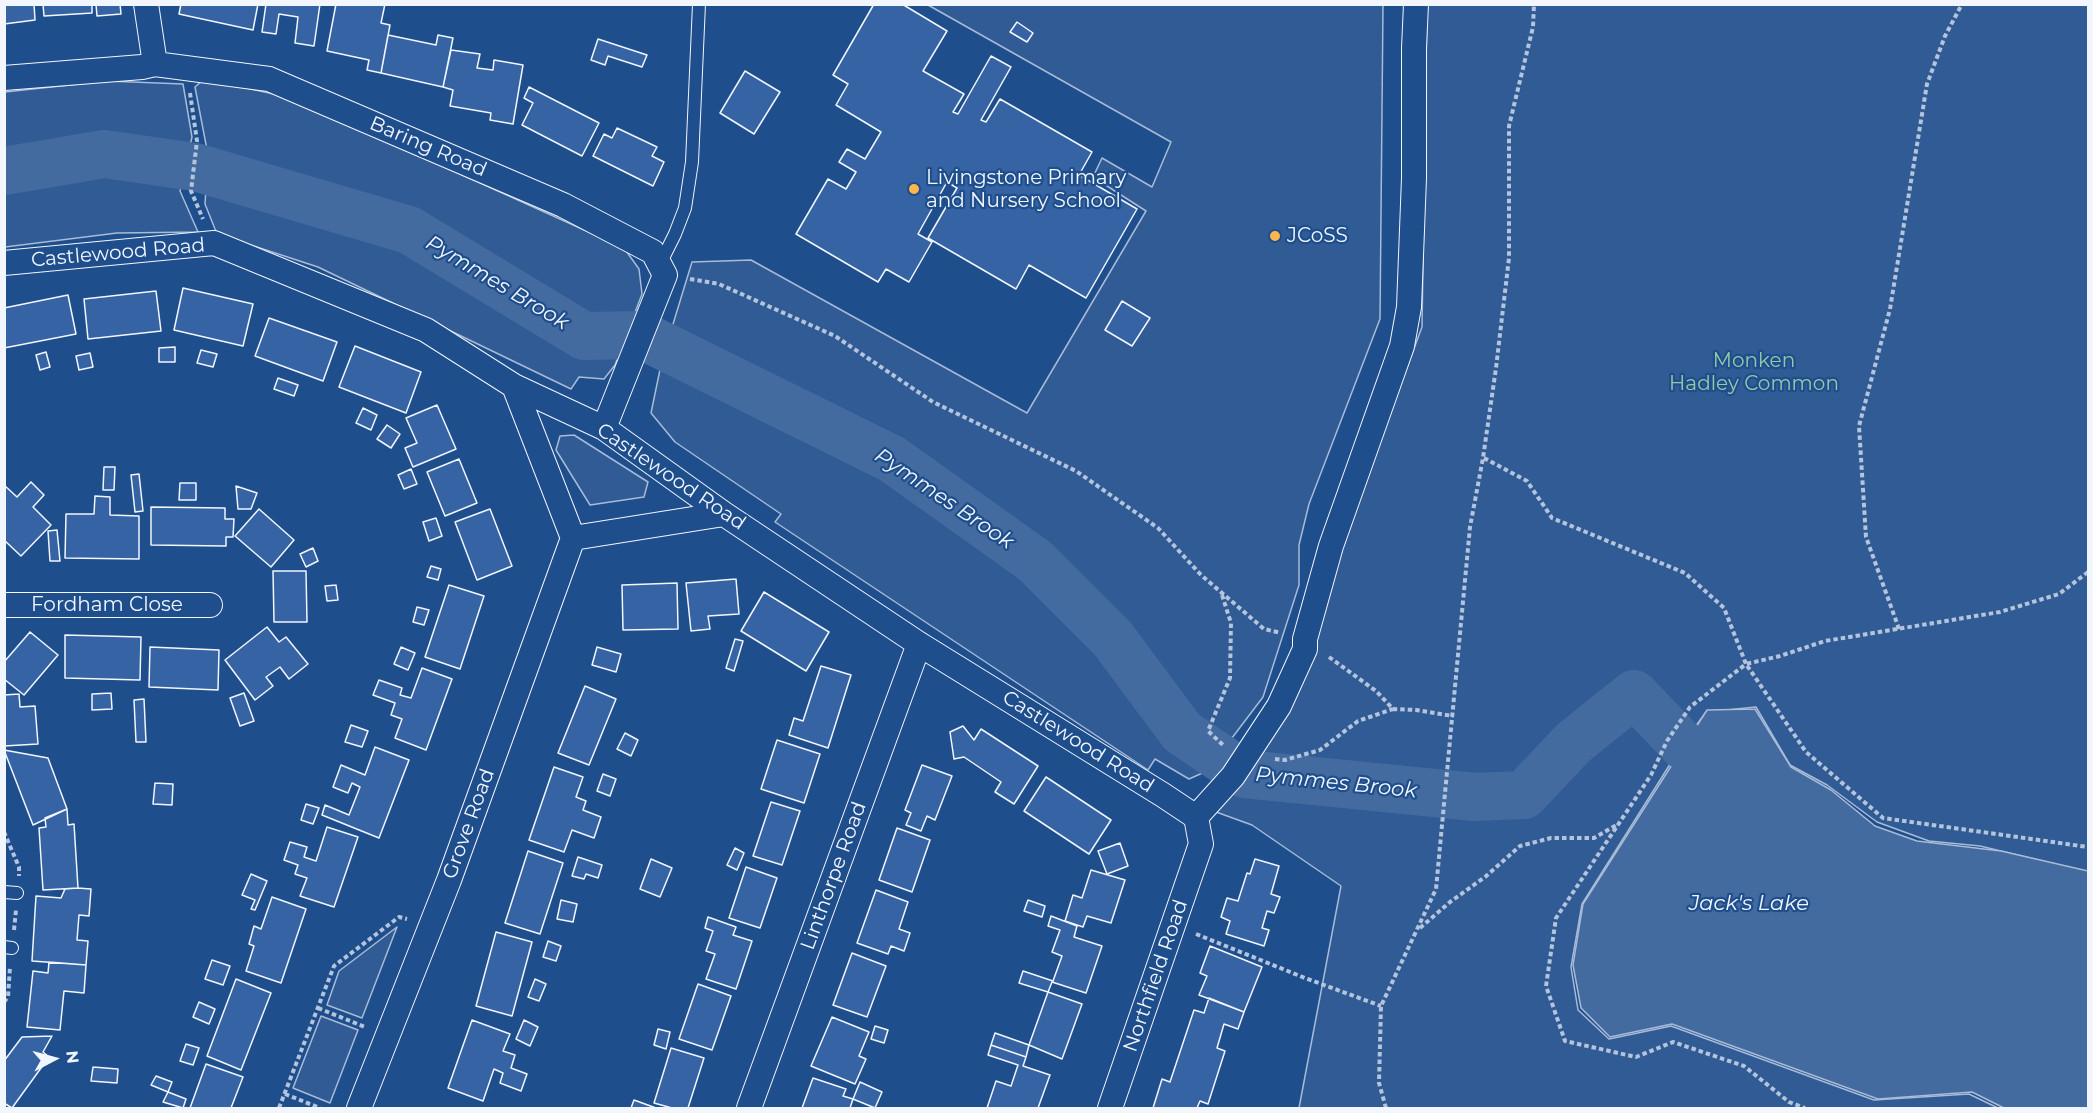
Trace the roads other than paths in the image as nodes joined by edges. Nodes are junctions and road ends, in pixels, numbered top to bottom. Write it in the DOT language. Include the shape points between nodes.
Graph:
graph roads {
  1 [pos="146,4"];
  2 [pos="699,4"];
  3 [pos="1416,4"];
  4 [pos="155,64"];
  5 [pos="4,78"];
  6 [pos="4,263"];
  7 [pos="662,270"];
  8 [pos="514,386"];
  9 [pos="604,428"];
  10 [pos="724,514"];
  11 [pos="573,538"];
  12 [pos="210,604"];
  13 [pos="4,605"];
  14 [pos="919,644"];
  15 [pos="1196,817"];
  16 [pos="359,1108"];
  17 [pos="749,1108"];
  18 [pos="1110,1108"];
  1 -- 4 [label="street"];
  2 -- 7 [label="lane" via="692,162 685,208"];
  3 -- 15 [label="street" via="1409,307 1402,346 1331,546 1305,649 1279,706 1237,769"];
  4 -- 5 [label="street, Baring Road"];
  4 -- 7 [label="street, Baring Road" via="269,79 563,205 653,252"];
  6 -- 8 [label="street, Castlewood Road" via="214,243 426,330"];
  7 -- 9 [label="street" via="654,303"];
  8 -- 9 [label="street, Castlewood Road"];
  8 -- 11 [label="street"];
  9 -- 10 [label="street, Castlewood Road"];
  10 -- 11 [label="street"];
  10 -- 14 [label="street, Castlewood Road"];
  11 -- 16 [label="street, Grove Road" via="431,926"];
  12 -- 13 [label="street, Fordham Close"];
  14 -- 15 [label="street, Castlewood Road"];
  14 -- 17 [label="street, Linthorpe Road"];
  15 -- 18 [label="street, Northfield Road" via="1201,844"];
}
